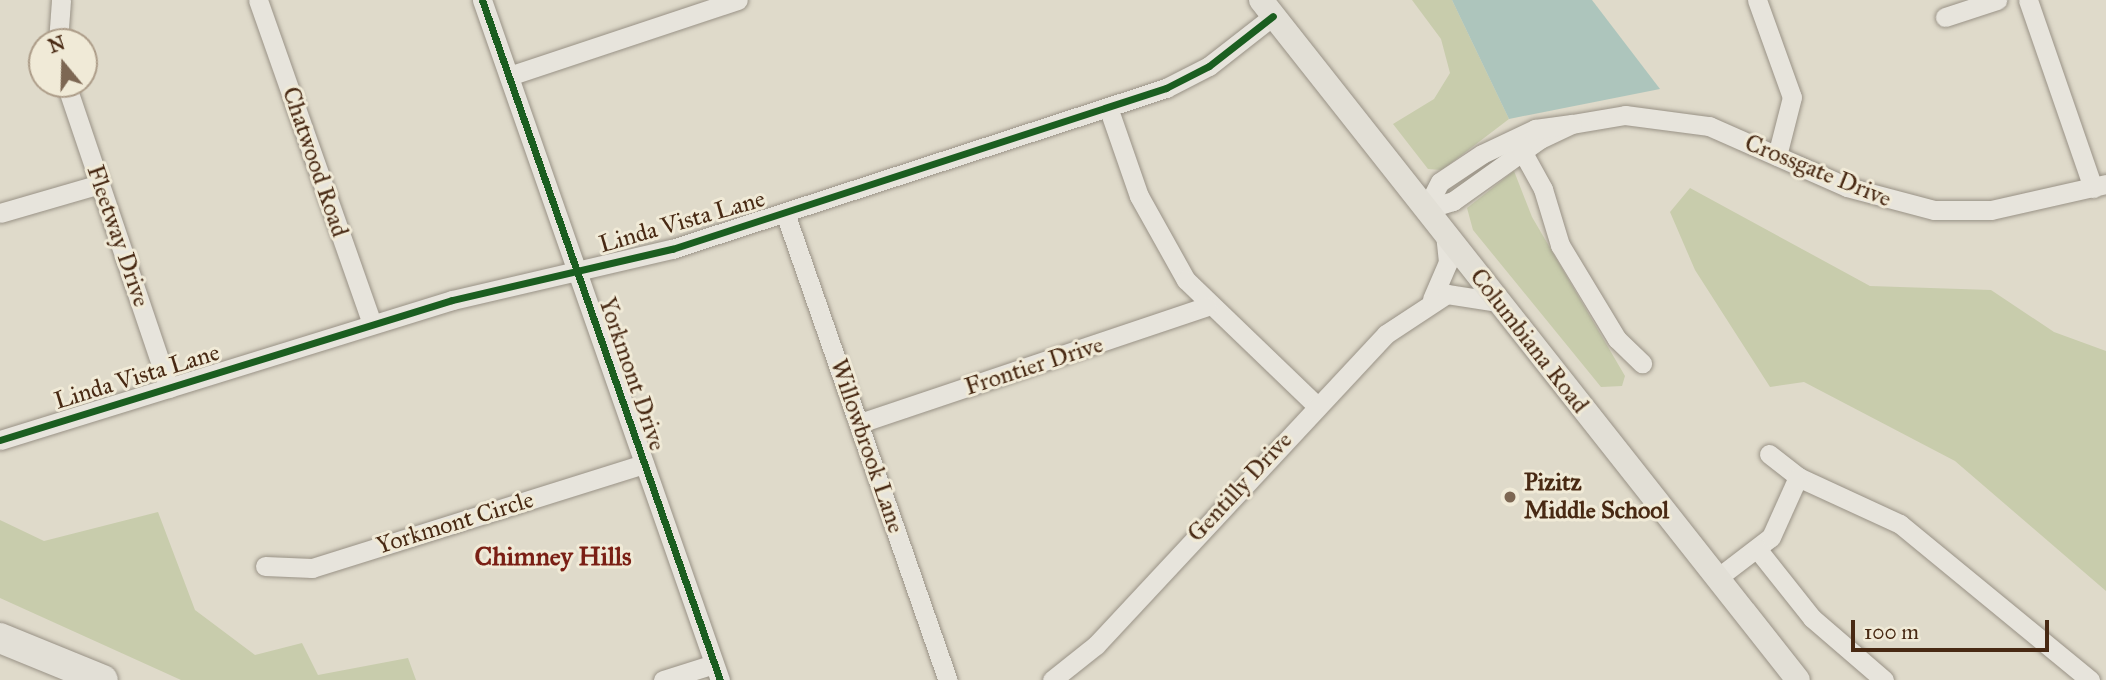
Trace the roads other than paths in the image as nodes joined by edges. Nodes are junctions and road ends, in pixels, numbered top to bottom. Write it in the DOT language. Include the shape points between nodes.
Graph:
graph roads {
  1 [pos="61,0"];
  2 [pos="258,0"];
  3 [pos="482,0"];
  4 [pos="738,0"];
  5 [pos="1757,0"];
  6 [pos="1997,0"];
  7 [pos="2028,0"];
  8 [pos="706,5"];
  9 [pos="1267,8"];
  10 [pos="1945,17"];
  11 [pos="59,28"];
  12 [pos="509,76"];
  13 [pos="71,98"];
  14 [pos="1108,107"];
  15 [pos="1518,144"];
  16 [pos="1777,156"];
  17 [pos="100,184"];
  18 [pos="2100,186"];
  19 [pos="1426,209"];
  20 [pos="0,213"];
  21 [pos="785,213"];
  22 [pos="1446,234"];
  23 [pos="575,270"];
  24 [pos="1432,299"];
  25 [pos="1498,302"];
  26 [pos="1207,306"];
  27 [pos="372,324"];
  28 [pos="1642,363"];
  29 [pos="169,388"];
  30 [pos="1316,405"];
  31 [pos="860,423"];
  32 [pos="0,440"];
  33 [pos="1769,454"];
  34 [pos="644,464"];
  35 [pos="1798,477"];
  36 [pos="1758,550"];
  37 [pos="265,566"];
  38 [pos="1716,579"];
  39 [pos="0,638"];
  40 [pos="717,672"];
  41 [pos="103,680"];
  42 [pos="663,680"];
  43 [pos="948,680"];
  44 [pos="1052,680"];
  45 [pos="1798,680"];
  46 [pos="1884,680"];
  47 [pos="2090,680"];
  1 -- 11 [label="street"];
  2 -- 27 [label="street, Chatwood Road"];
  3 -- 12 [label="street, Yorkmont Drive"];
  4 -- 8 [label="street"];
  5 -- 16 [label="street" via="1792,97"];
  6 -- 10 [label="street"];
  7 -- 18 [label="street"];
  8 -- 12 [label="street"];
  9 -- 14 [label="street, Linda Vista Lane" via="1193,76"];
  9 -- 19 [label="main road, Columbiana Road"];
  12 -- 23 [label="street, Yorkmont Drive"];
  13 -- 17 [label="street, Fleetway Drive"];
  14 -- 21 [label="street, Linda Vista Lane"];
  14 -- 26 [label="street" via="1151,223"];
  15 -- 16 [label="street, Crossgate Drive" via="1572,124 1625,115 1709,127"];
  15 -- 19 [label="street, Crossgate Drive" via="1452,201"];
  15 -- 28 [label="street" via="1543,189 1560,245 1617,339"];
  16 -- 18 [label="street, Crossgate Drive" via="1867,194 1934,209 1991,210"];
  17 -- 20 [label="street"];
  17 -- 29 [label="street, Fleetway Drive"];
  19 -- 22 [label="main road, Columbiana Road"];
  21 -- 23 [label="street, Linda Vista Lane" via="657,253"];
  21 -- 31 [label="street, Willowbrook Lane"];
  22 -- 24 [label="street, Gentilly Drive" via="1448,262"];
  22 -- 25 [label="main road, Columbiana Road"];
  23 -- 27 [label="street, Linda Vista Lane"];
  23 -- 34 [label="street, Yorkmont Drive"];
  24 -- 25 [label="street, Gentilly Drive" via="1466,293"];
  24 -- 30 [label="street, Gentilly Drive" via="1386,334"];
  25 -- 38 [label="main road, Columbiana Road"];
  26 -- 30 [label="street"];
  26 -- 31 [label="street, Frontier Drive"];
  27 -- 29 [label="street, Linda Vista Lane"];
  29 -- 32 [label="street, Linda Vista Lane"];
  30 -- 44 [label="street, Gentilly Drive" via="1096,645"];
  31 -- 43 [label="street, Willowbrook Lane"];
  33 -- 35 [label="street"];
  34 -- 37 [label="street, Yorkmont Circle" via="312,568"];
  34 -- 40 [label="street, Yorkmont Drive"];
  35 -- 36 [label="street" via="1783,517"];
  35 -- 47 [label="street" via="1900,524"];
  36 -- 38 [label="street"];
  36 -- 46 [label="street" via="1812,618"];
  38 -- 45 [label="main road, Columbiana Road"];
  39 -- 41 [label="highway"];
  40 -- 42 [label="street"];
}
